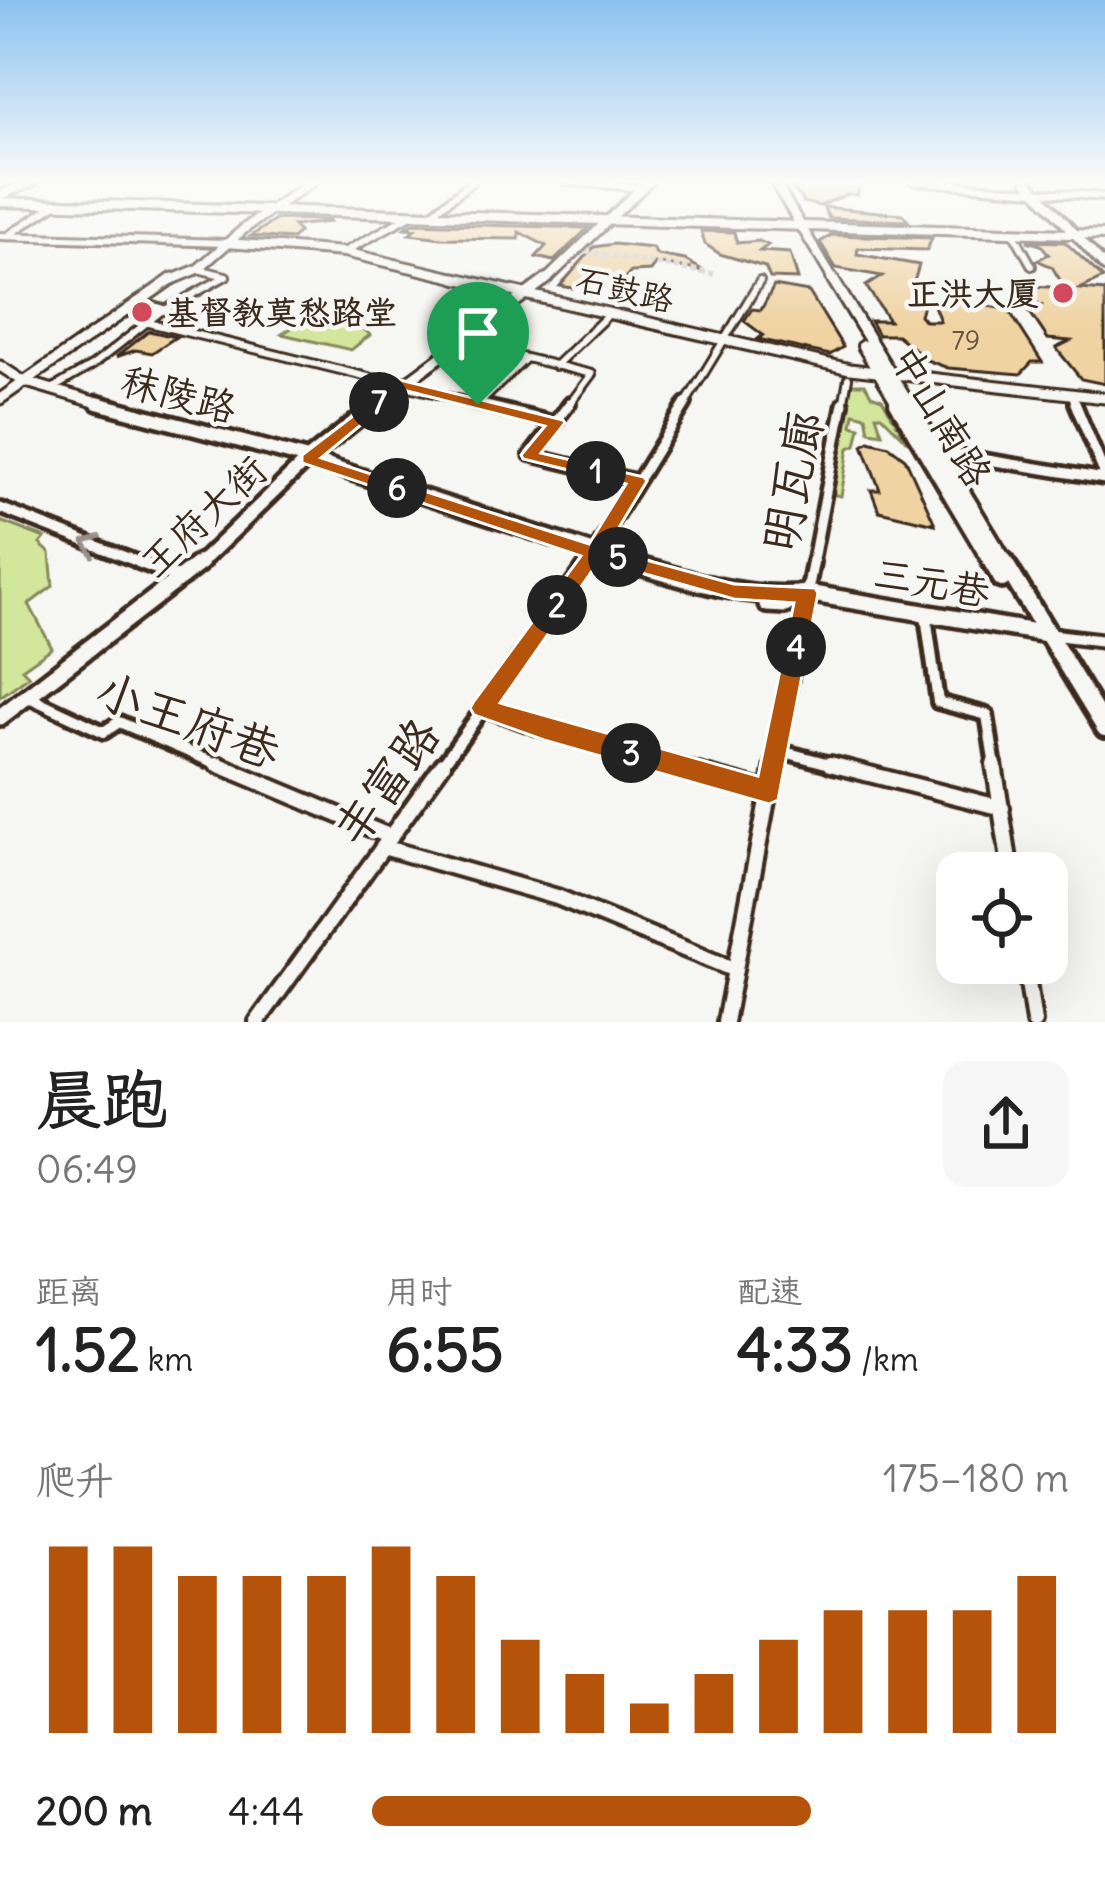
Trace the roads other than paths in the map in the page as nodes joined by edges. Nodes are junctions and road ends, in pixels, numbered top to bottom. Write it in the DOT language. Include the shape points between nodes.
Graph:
graph roads {
  1 [pos="247,229"];
  2 [pos="386,229"];
  3 [pos="601,229"];
  4 [pos="799,229"];
  5 [pos="799,229"];
  6 [pos="890,229"];
  7 [pos="943,229"];
  8 [pos="1070,229"];
  9 [pos="1073,232"];
  10 [pos="1105,233"];
  11 [pos="1013,235"];
  12 [pos="3,236"];
  13 [pos="227,243"];
  14 [pos="344,252"];
  15 [pos="1032,266"];
  16 [pos="1105,267"];
  17 [pos="198,269"];
  18 [pos="760,281"];
  19 [pos="530,295"];
  20 [pos="137,301"];
  21 [pos="746,302"];
  22 [pos="764,305"];
  23 [pos="163,311"];
  24 [pos="610,313"];
  25 [pos="145,322"];
  26 [pos="724,339"];
  27 [pos="461,342"];
  28 [pos="526,359"];
  29 [pos="0,366"];
  30 [pos="555,366"];
  31 [pos="885,374"];
  32 [pos="848,378"];
  33 [pos="23,381"];
  34 [pos="400,385"];
  35 [pos="50,390"];
  36 [pos="1072,394"];
  37 [pos="1105,398"];
  38 [pos="0,399"];
  39 [pos="478,405"];
  40 [pos="556,423"];
  41 [pos="928,450"];
  42 [pos="308,459"];
  43 [pos="1105,477"];
  44 [pos="638,481"];
  45 [pos="0,508"];
  46 [pos="594,553"];
  47 [pos="183,579"];
  48 [pos="807,593"];
  49 [pos="926,616"];
  50 [pos="1047,634"];
  51 [pos="1105,641"];
  52 [pos="29,697"];
  53 [pos="483,708"];
  54 [pos="0,717"];
  55 [pos="1105,728"];
  56 [pos="777,749"];
  57 [pos="769,791"];
  58 [pos="1002,808"];
  59 [pos="387,842"];
  60 [pos="1008,852"];
  61 [pos="735,970"];
  62 [pos="1028,984"];
  63 [pos="257,1022"];
  64 [pos="725,1022"];
  65 [pos="1034,1022"];
  1 -- 13 [label="street"];
  2 -- 14 [label="street"];
  3 -- 19 [label="street, 王府大街"];
  4 -- 31 [label="main road, 中山南路" via="861,317"];
  5 -- 31 [label="main road, 中山南路"];
  6 -- 11 [label="main road"];
  7 -- 9 [label="main road"];
  8 -- 9 [label="street"];
  9 -- 10 [label="main road"];
  9 -- 11 [label="main road"];
  9 -- 16 [label="street"];
  11 -- 15 [label="street"];
  12 -- 13 [label="street, 石鼓路"];
  13 -- 14 [label="street, 石鼓路"];
  13 -- 17 [label="street"];
  14 -- 19 [label="street, 石鼓路"];
  17 -- 20 [label="street"];
  17 -- 23 [label="street" via="226,276"];
  18 -- 21 [label="street, 丰富路"];
  19 -- 24 [label="street, 石鼓路"];
  19 -- 27 [label="street, 王府大街"];
  20 -- 23 [label="street"];
  20 -- 33 [label="street"];
  21 -- 22 [label="street"];
  21 -- 26 [label="street, 丰富路"];
  23 -- 25 [label="street"];
  24 -- 26 [label="street, 石鼓路"];
  24 -- 30 [label="street"];
  25 -- 34 [label="street"];
  25 -- 35 [label="street"];
  26 -- 31 [label="street, 石鼓路"];
  26 -- 44 [label="street, 丰富路"];
  27 -- 28 [label="street"];
  27 -- 34 [label="street, 王府大街"];
  28 -- 30 [label="street"];
  28 -- 39 [label="street"];
  29 -- 33 [label="street, 秣陵路"];
  30 -- 40 [label="street" via="592,374"];
  31 -- 36 [label="street, 石鼓路"];
  31 -- 41 [label="main road, 中山南路"];
  32 -- 48 [label="street, 明瓦廊"];
  33 -- 35 [label="street, 秣陵路"];
  33 -- 38 [label="street"];
  34 -- 39 [label="street"];
  34 -- 42 [label="street, 王府大街"];
  35 -- 42 [label="street, 秣陵路"];
  36 -- 37 [label="street, 石鼓路"];
  36 -- 43 [label="street"];
  39 -- 40 [label="street"];
  40 -- 44 [label="street" via="530,455"];
  41 -- 43 [label="street"];
  41 -- 50 [label="main road, 中山南路" via="1024,613"];
  42 -- 46 [label="street, 秣陵路"];
  42 -- 47 [label="street, 王府大街"];
  44 -- 46 [label="street, 丰富路"];
  47 -- 45 [label="street, one-way"];
  46 -- 48 [label="street, 三元巷" via="732,598 785,605"];
  46 -- 53 [label="street, 丰富路"];
  47 -- 52 [label="street, 王府大街"];
  48 -- 49 [label="street, 三元巷"];
  48 -- 56 [label="street, 明瓦廊"];
  49 -- 50 [label="street, 三元巷"];
  49 -- 58 [label="street" via="938,702 987,715"];
  50 -- 51 [label="street"];
  50 -- 55 [label="main road, 中山南路"];
  52 -- 54 [label="street, 王府大街"];
  52 -- 59 [label="street, 小王府巷" via="104,733 119,722"];
  53 -- 57 [label="street"];
  53 -- 59 [label="street, 丰富路"];
  56 -- 57 [label="street, 明瓦廊"];
  56 -- 58 [label="street"];
  57 -- 61 [label="street, 明瓦廊"];
  58 -- 60 [label="street"];
  59 -- 61 [label="street" via="557,897"];
  59 -- 63 [label="street, 丰富路"];
  61 -- 64 [label="street, 明瓦廊"];
  62 -- 65 [label="street"];
}
